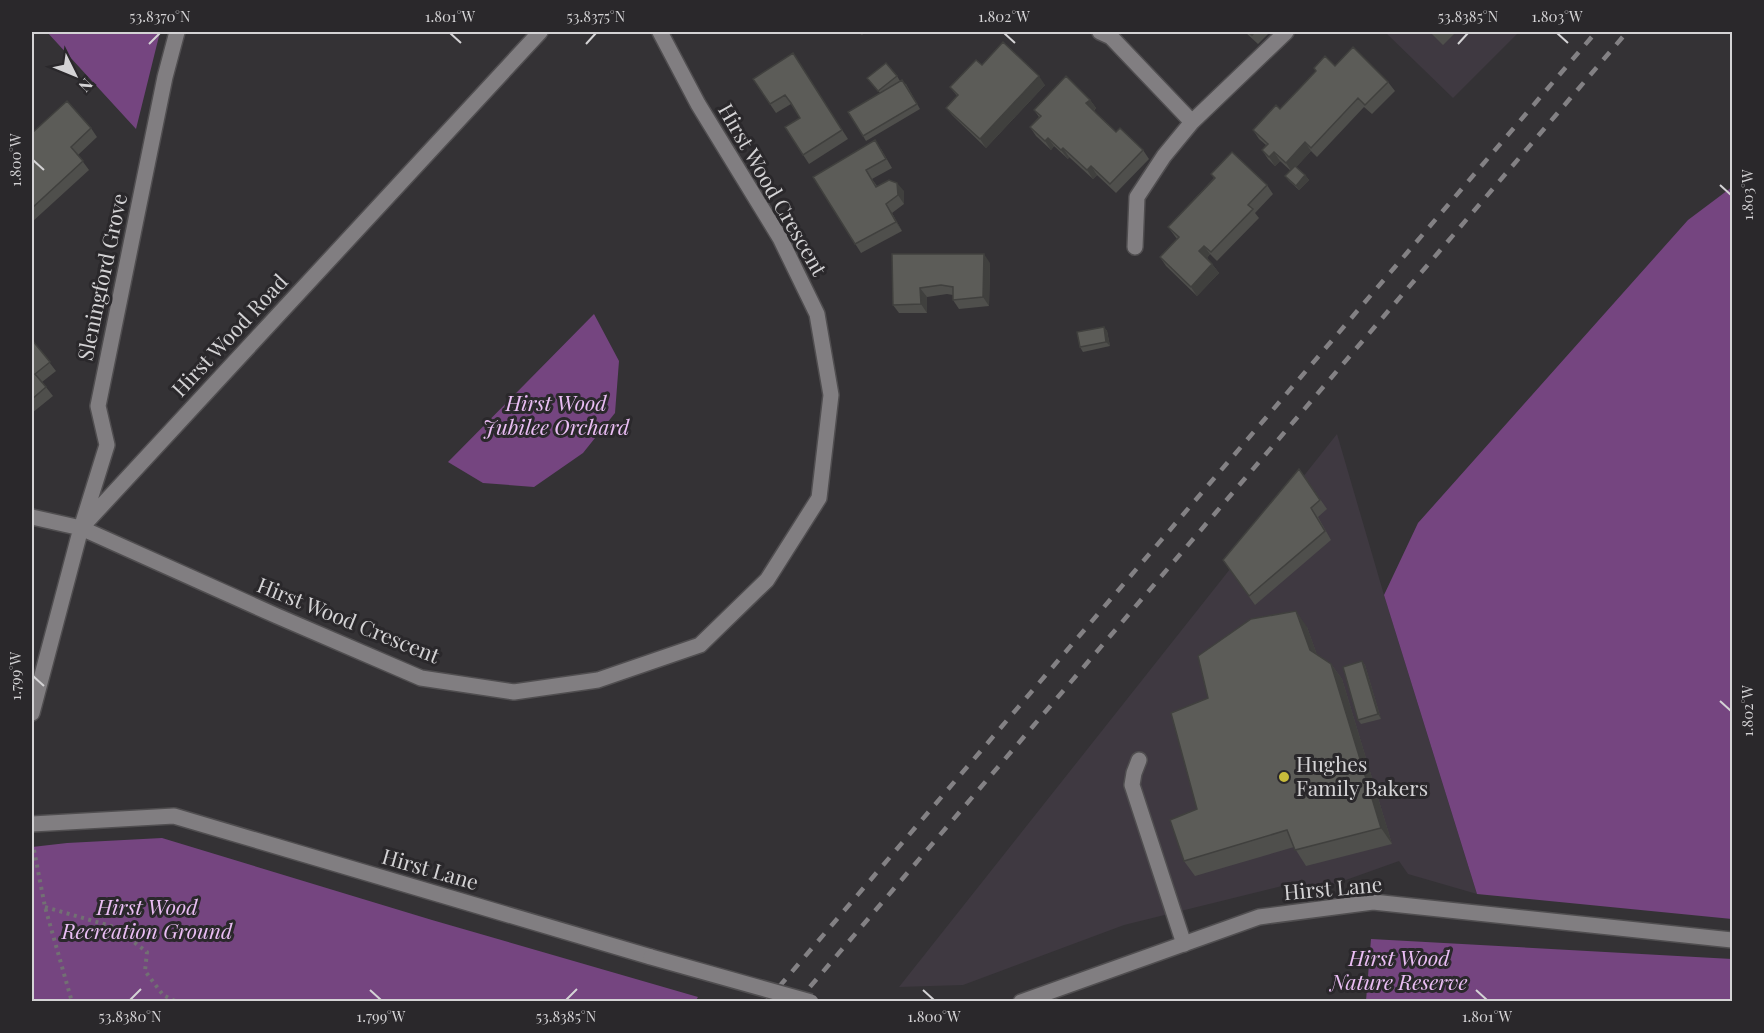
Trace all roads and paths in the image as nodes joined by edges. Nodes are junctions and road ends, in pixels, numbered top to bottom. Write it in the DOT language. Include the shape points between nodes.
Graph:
graph roads {
  1 [pos="177,32"];
  2 [pos="540,32"];
  3 [pos="660,32"];
  4 [pos="1100,32"];
  5 [pos="1286,32"];
  6 [pos="1192,122"];
  7 [pos="1135,247"];
  8 [pos="32,516"];
  9 [pos="81,528"];
  10 [pos="32,713"];
  11 [pos="1139,760"];
  12 [pos="32,824"];
  13 [pos="34,849"];
  14 [pos="45,907"];
  15 [pos="1732,940"];
  16 [pos="1184,944"];
  17 [pos="72,1002"];
  18 [pos="177,1002"];
  19 [pos="811,1002"];
  20 [pos="1021,1002"];
  1 -- 9 [label="street, Sleningford Grove" via="98,406 107,445"];
  2 -- 9 [label="street, Hirst Wood Road"];
  3 -- 9 [label="street, Hirst Wood Crescent" via="698,104 780,238 817,314 831,395 819,498 766,580 700,645 598,680 514,692 421,678"];
  4 -- 6 [label="street" via="1111,38"];
  5 -- 6 [label="street"];
  6 -- 7 [label="street" via="1137,197"];
  8 -- 9 [label="street, Hirst Wood Crescent"];
  9 -- 10 [label="street, Hirst Wood Road"];
  11 -- 16 [label="street" via="1132,785"];
  12 -- 19 [label="street, Hirst Lane, bridge" via="174,816"];
  13 -- 14 [label="path"];
  14 -- 17 [label="path"];
  14 -- 18 [label="path" via="114,927 147,951 145,971 163,995"];
  15 -- 16 [label="street, Hirst Lane" via="1372,902 1259,917"];
  16 -- 20 [label="street, Hirst Lane"];
}
